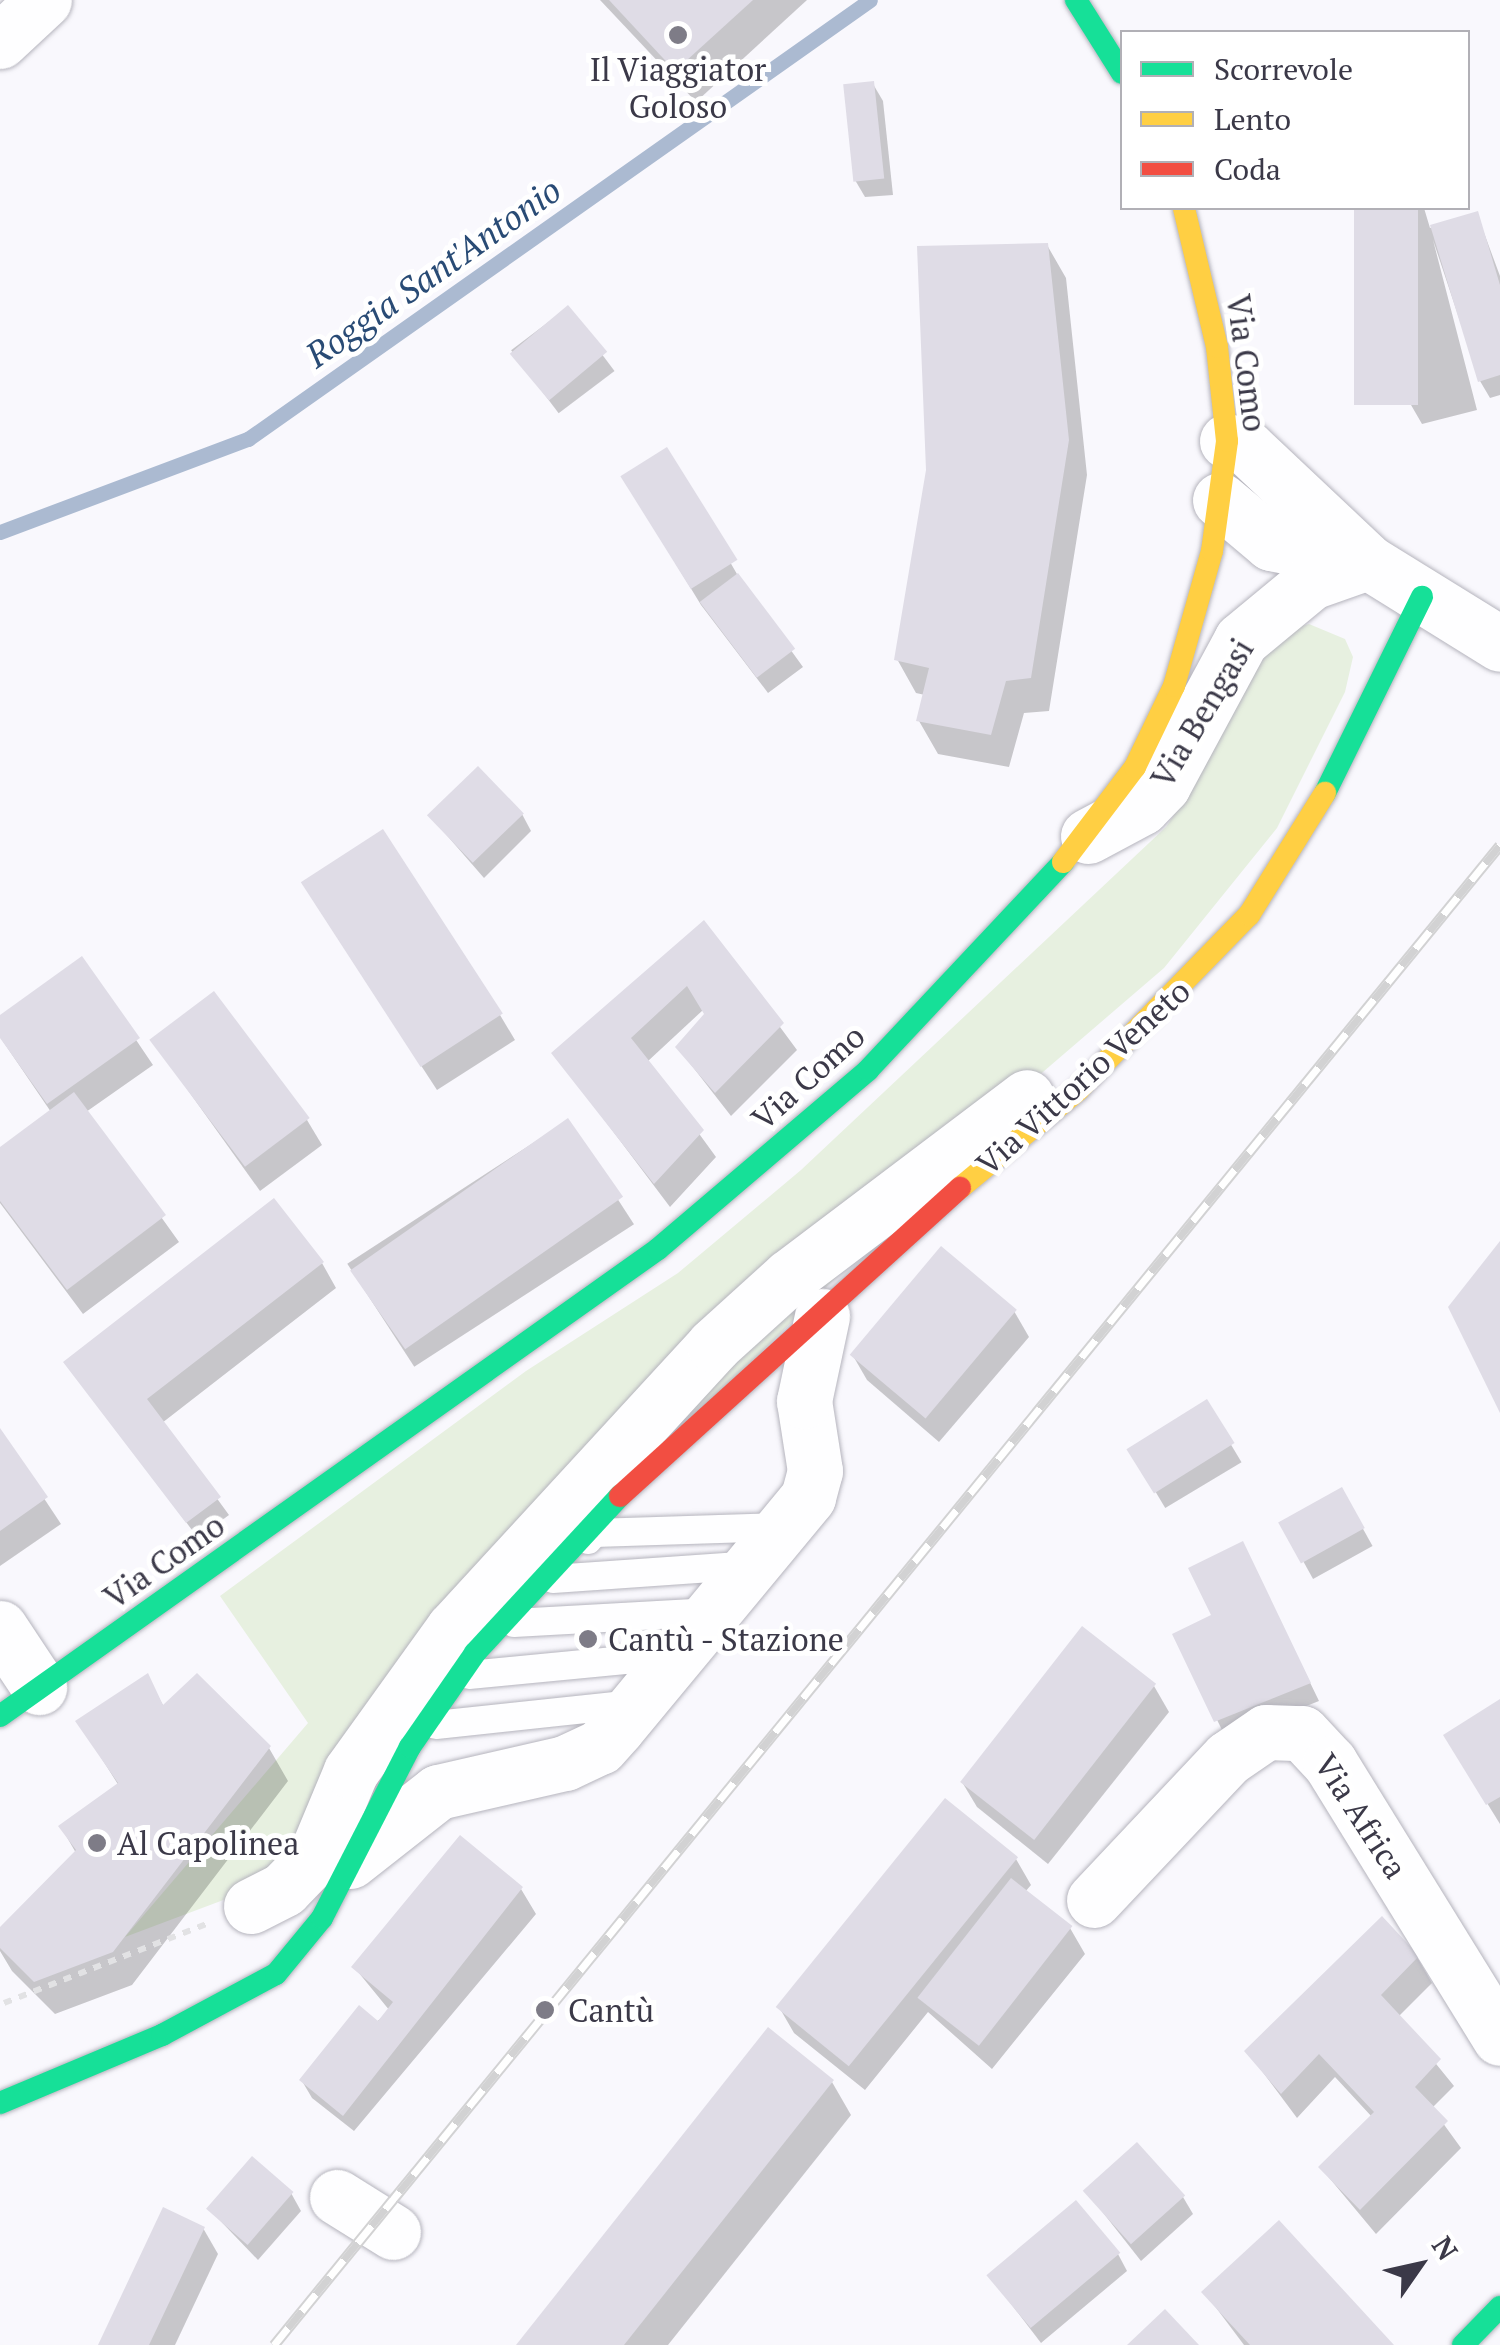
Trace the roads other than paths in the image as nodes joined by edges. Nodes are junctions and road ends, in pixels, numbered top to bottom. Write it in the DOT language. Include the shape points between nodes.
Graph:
graph roads {
  1 [pos="44,0"];
  2 [pos="1076,0"];
  3 [pos="0,41"];
  4 [pos="1120,71"];
  5 [pos="1184,210"];
  6 [pos="1227,441"];
  7 [pos="1220,500"];
  8 [pos="1398,581"];
  9 [pos="1500,644"];
  10 [pos="1088,836"];
  11 [pos="822,1316"];
  12 [pos="768,1546"];
  13 [pos="554,1579"];
  14 [pos="713,1612"];
  15 [pos="514,1623"];
  16 [pos="0,1628"];
  17 [pos="678,1655"];
  18 [pos="469,1675"];
  19 [pos="20,1701"];
  20 [pos="637,1704"];
  21 [pos="436,1724"];
  22 [pos="350,1861"];
  23 [pos="1094,1900"];
  24 [pos="251,1906"];
  25 [pos="1500,2038"];
  26 [pos="0,2103"];
  27 [pos="337,2197"];
  28 [pos="393,2232"];
  29 [pos="1500,2307"];
  30 [pos="1463,2345"];
  1 -- 3 [label="street"];
  2 -- 4 [label="street"];
  5 -- 6 [label="street, Via Como" via="1218,347"];
  6 -- 7 [label="street, Via Como"];
  6 -- 8 [label="street" via="1247,448"];
  7 -- 8 [label="street" via="1271,544"];
  7 -- 10 [label="street, Via Como" via="1196,620 1174,686 1135,767"];
  8 -- 9 [label="street"];
  8 -- 10 [label="street, Via Bengasi" via="1311,582 1270,612 1241,640 1163,785 1123,820"];
  8 -- 11 [label="street, Via Vittorio Veneto" via="1304,835 1249,915 1078,1090"];
  8 -- 24 [label="street" via="1325,760 1267,862 1214,926 1164,981 1058,1073 790,1277 714,1346 453,1630 351,1771 315,1857 284,1889"];
  10 -- 19 [label="street, Via Como" via="868,1070 658,1249"];
  11 -- 12 [label="street, Via Vittorio Veneto" via="804,1400 815,1471 808,1498"];
  11 -- 22 [label="street, Via Vittorio Veneto" via="587,1526 474,1653 410,1746"];
  12 -- 13 [label="lane"];
  12 -- 13 [label="lane" via="594,1533"];
  12 -- 14 [label="street, Via Vittorio Veneto"];
  13 -- 15 [label="lane"];
  14 -- 15 [label="lane"];
  14 -- 17 [label="street, Via Vittorio Veneto"];
  15 -- 18 [label="lane"];
  16 -- 19 [label="street"];
  17 -- 18 [label="lane"];
  17 -- 20 [label="street, Via Vittorio Veneto"];
  18 -- 21 [label="lane"];
  20 -- 21 [label="lane"];
  20 -- 22 [label="street, Via Vittorio Veneto" via="600,1747 565,1762 458,1783"];
  21 -- 22 [label="lane"];
  22 -- 26 [label="street, Via Vittorio Veneto" via="310,1936 276,1974 162,2034"];
  23 -- 25 [label="street, Via Africa" via="1238,1750 1266,1732 1302,1733 1330,1763"];
  27 -- 28 [label="street"];
  29 -- 30 [label="street"];
}
